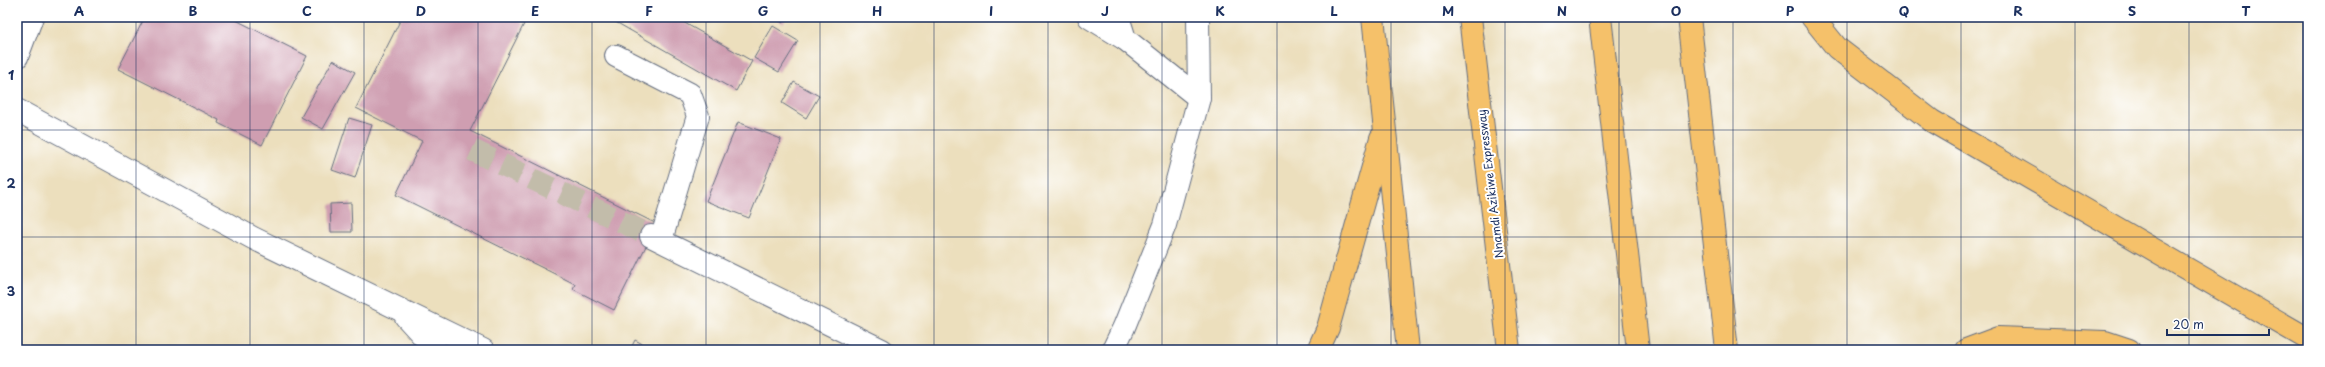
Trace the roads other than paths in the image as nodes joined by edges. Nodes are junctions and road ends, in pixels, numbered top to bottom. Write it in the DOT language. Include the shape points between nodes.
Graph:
graph roads {
  1 [pos="32,17"];
  2 [pos="1089,17"];
  3 [pos="1118,17"];
  4 [pos="1198,17"];
  5 [pos="1373,17"];
  6 [pos="1470,17"];
  7 [pos="1600,17"];
  8 [pos="1689,17"];
  9 [pos="1812,17"];
  10 [pos="1125,39"];
  11 [pos="616,56"];
  12 [pos="17,57"];
  13 [pos="1199,98"];
  14 [pos="17,110"];
  15 [pos="1384,128"];
  16 [pos="398,309"];
  17 [pos="2308,339"];
  18 [pos="436,350"];
  19 [pos="483,350"];
  20 [pos="882,350"];
  21 [pos="1113,350"];
  22 [pos="1318,350"];
  23 [pos="1408,350"];
  24 [pos="1509,350"];
  25 [pos="1638,350"];
  26 [pos="1728,350"];
  27 [pos="1966,350"];
  28 [pos="2129,350"];
  1 -- 12 [label="street"];
  2 -- 10 [label="street"];
  3 -- 10 [label="street"];
  4 -- 13 [label="street"];
  5 -- 15 [label="highway"];
  6 -- 24 [label="highway, Nnamdi Azikiwe Expressway"];
  7 -- 25 [label="highway"];
  8 -- 26 [label="highway"];
  9 -- 17 [label="highway" via="1837,48 1932,121"];
  10 -- 13 [label="street"];
  11 -- 20 [label="street" via="690,94 698,116 656,238"];
  13 -- 21 [label="street" via="1165,225"];
  14 -- 16 [label="street" via="253,238"];
  15 -- 22 [label="highway" via="1328,328"];
  15 -- 23 [label="highway"];
  16 -- 18 [label="street"];
  16 -- 19 [label="street"];
  27 -- 28 [label="highway" via="1998,338 2105,342"];
}
